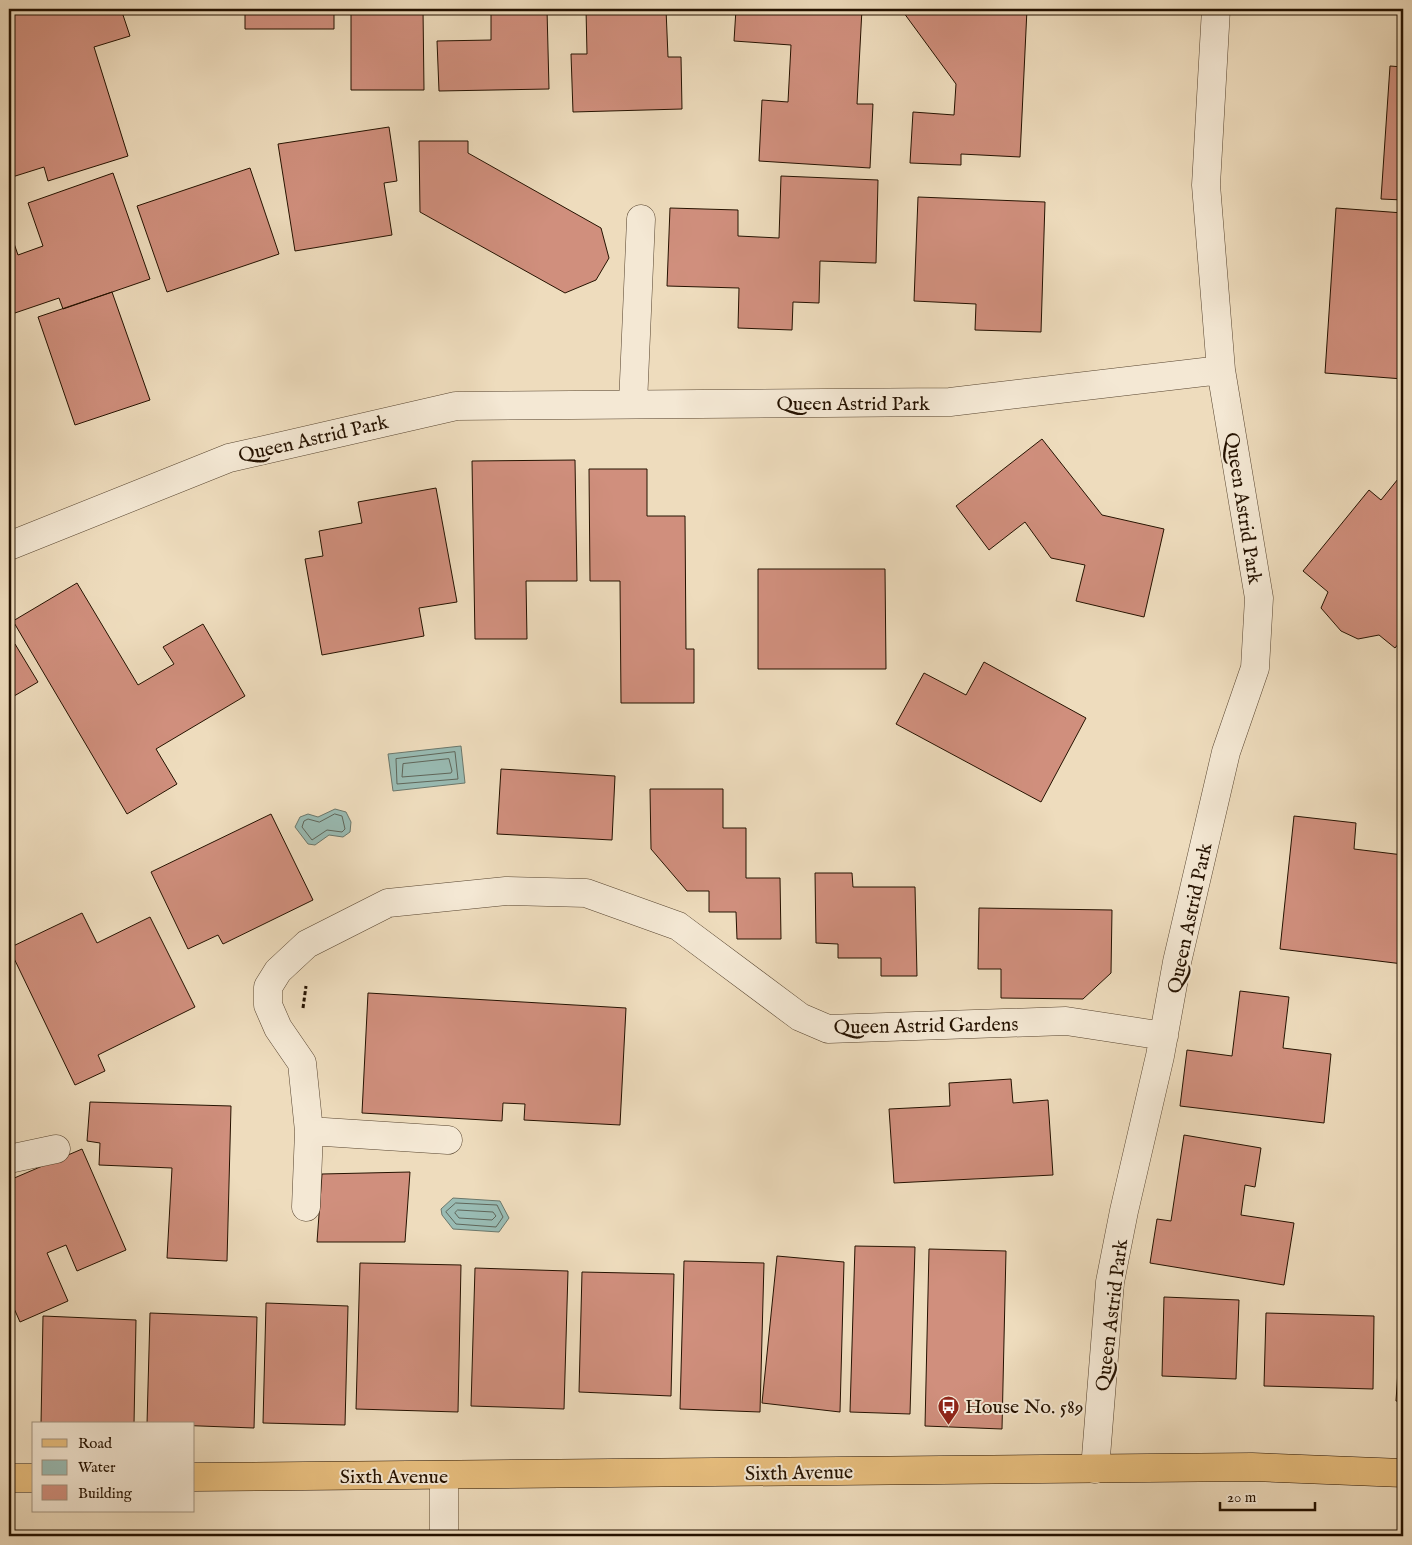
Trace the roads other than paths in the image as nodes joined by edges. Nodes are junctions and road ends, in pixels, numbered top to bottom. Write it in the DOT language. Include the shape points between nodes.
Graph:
graph roads {
  1 [pos="1216,9"];
  2 [pos="641,219"];
  3 [pos="1221,370"];
  4 [pos="633,404"];
  5 [pos="9,546"];
  6 [pos="1164,1036"];
  7 [pos="309,1131"];
  8 [pos="448,1140"];
  9 [pos="56,1148"];
  10 [pos="9,1159"];
  11 [pos="306,1207"];
  12 [pos="1095,1469"];
  13 [pos="1403,1473"];
  14 [pos="444,1476"];
  15 [pos="9,1478"];
  16 [pos="32,1478"];
  17 [pos="195,1478"];
  18 [pos="444,1536"];
  1 -- 3 [label="street, Queen Astrid Park" via="1206,185"];
  2 -- 4 [label="street"];
  3 -- 4 [label="street, Queen Astrid Park" via="950,402"];
  3 -- 6 [label="street, Queen Astrid Park" via="1259,598 1255,668 1226,752"];
  4 -- 5 [label="street, Queen Astrid Park" via="456,406 229,458"];
  6 -- 7 [label="street, Queen Astrid Gardens" via="1066,1021 828,1029 800,1017 678,926 586,893 506,891 388,903 307,944 278,971 268,987 268,1005 278,1028 302,1063"];
  6 -- 12 [label="street, Queen Astrid Park" via="1110,1282"];
  7 -- 8 [label="street"];
  7 -- 11 [label="street, Queen Astrid Gardens"];
  9 -- 10 [label="street"];
  12 -- 13 [label="main road, Sixth Avenue" via="1252,1467"];
  12 -- 14 [label="main road, Sixth Avenue"];
  14 -- 17 [label="main road, Sixth Avenue"];
  14 -- 18 [label="street"];
  15 -- 16 [label="main road"];
}
